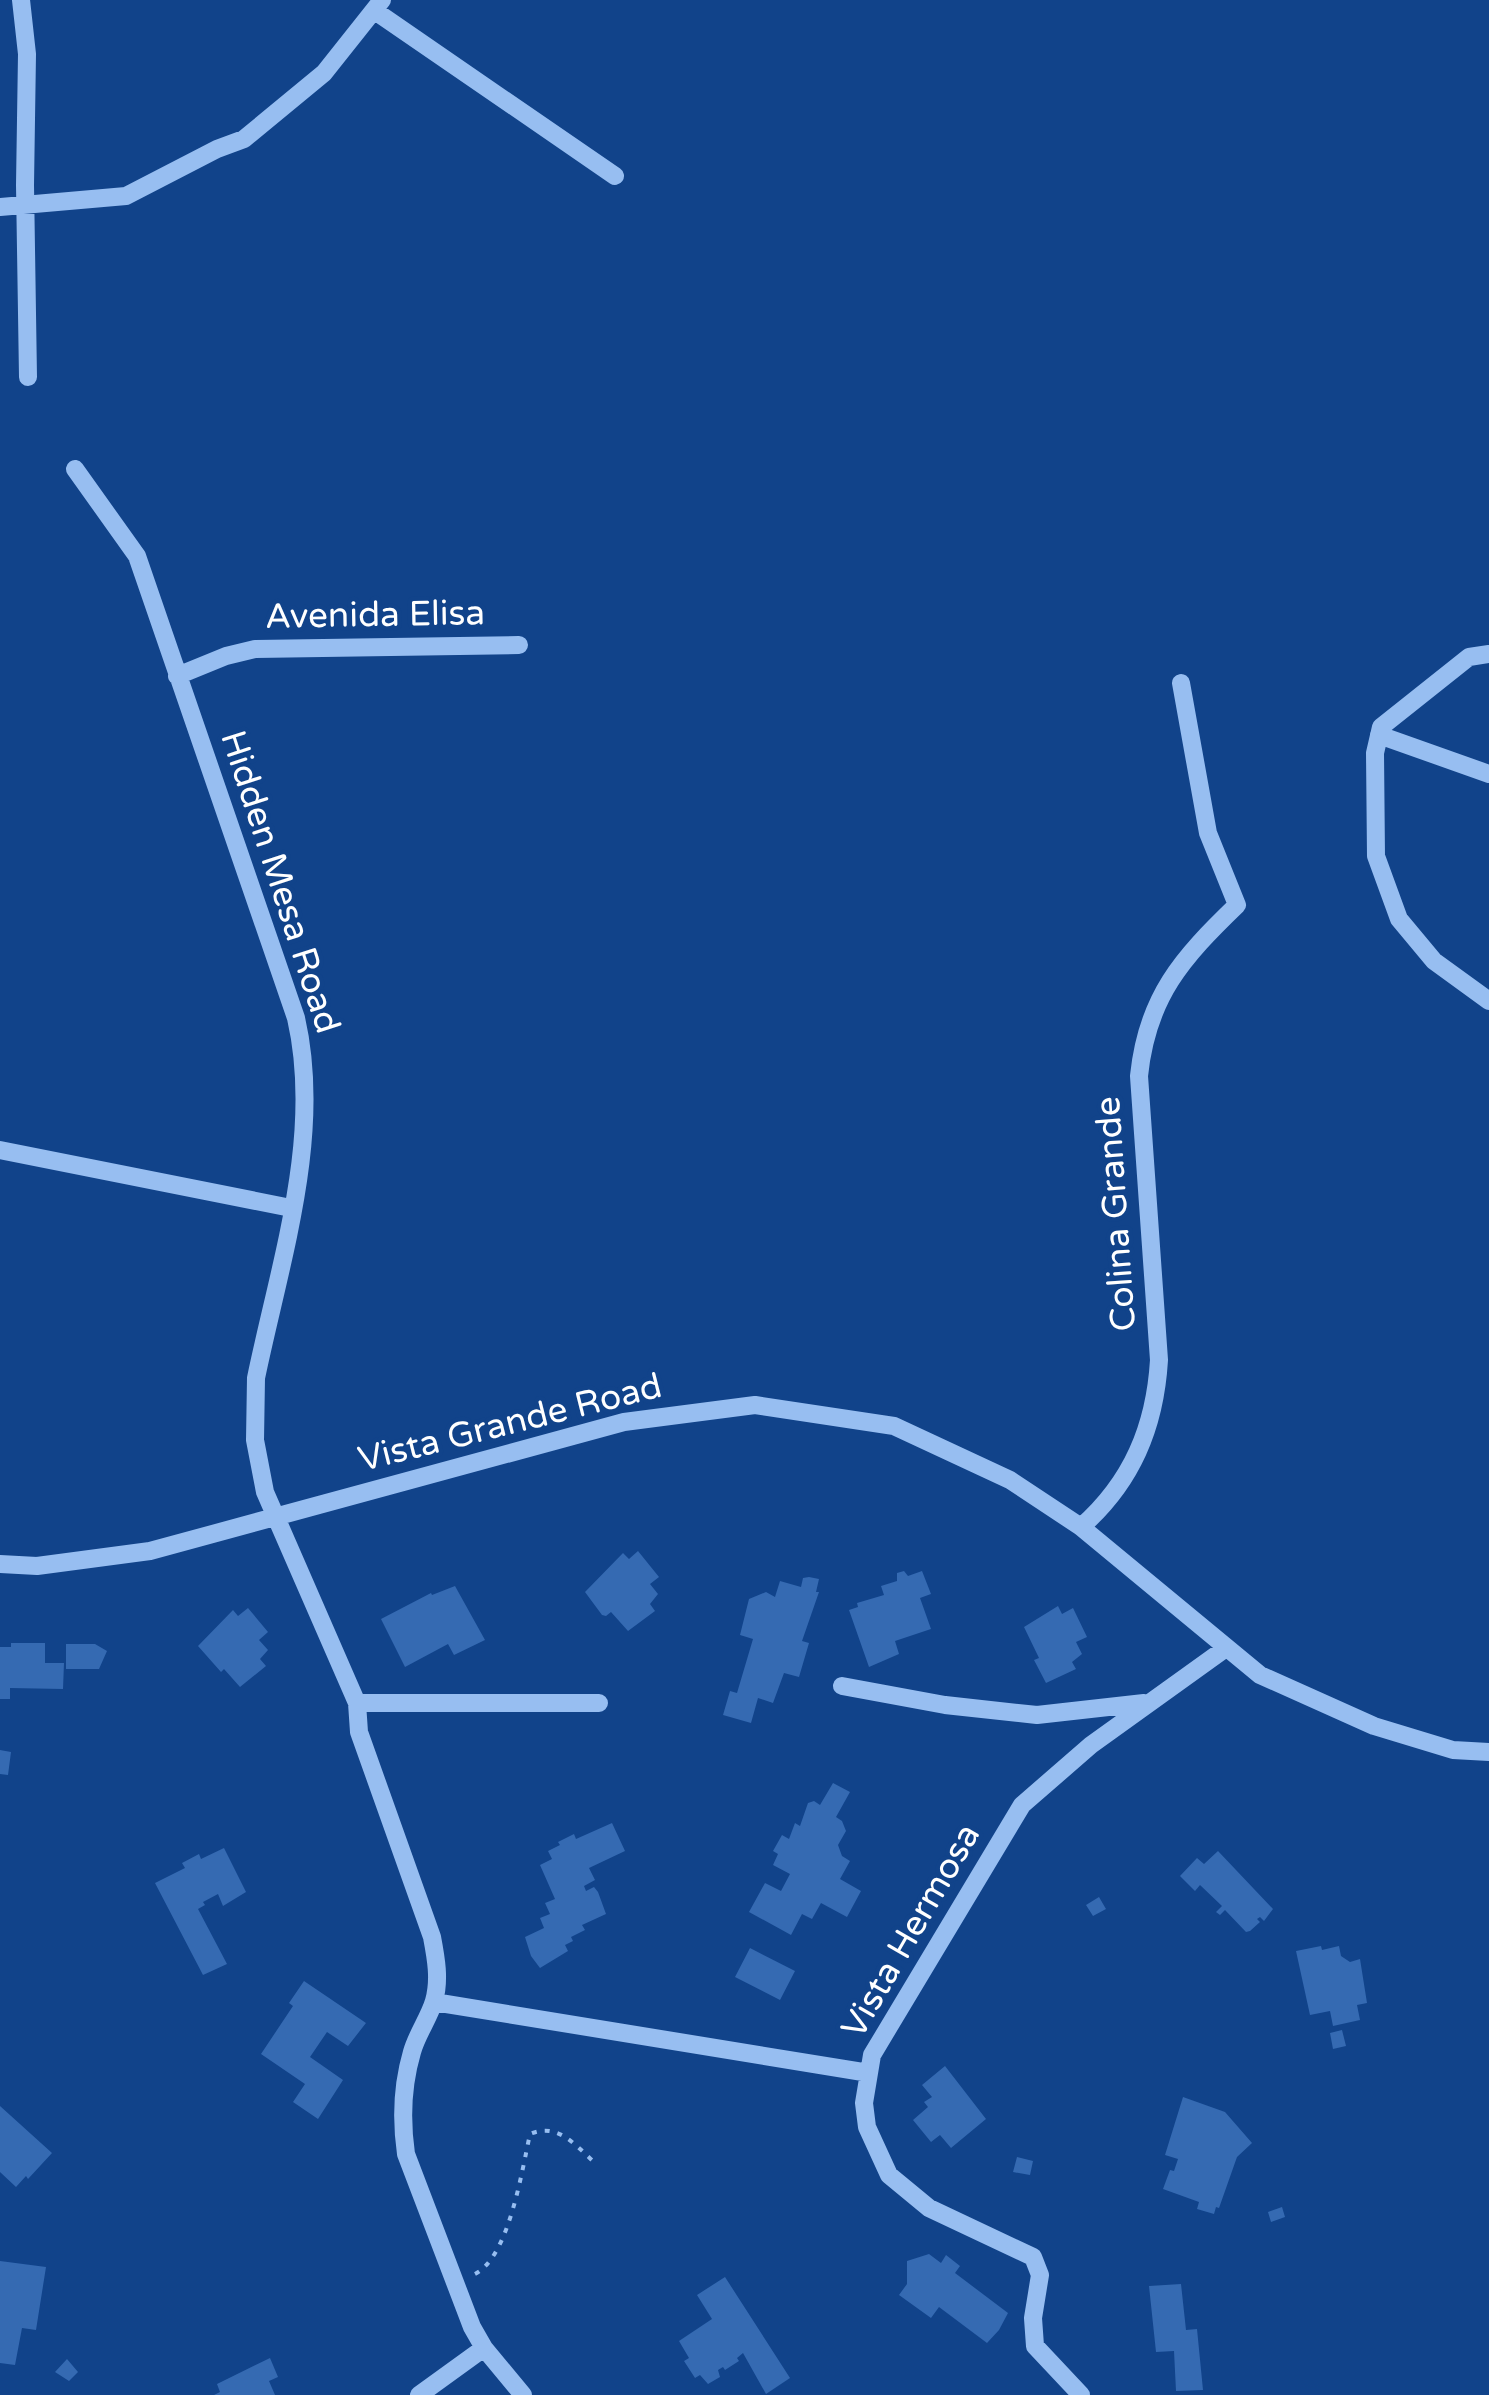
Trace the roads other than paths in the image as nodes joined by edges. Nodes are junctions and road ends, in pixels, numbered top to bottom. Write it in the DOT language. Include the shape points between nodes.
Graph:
graph roads {
  1 [pos="21,0"];
  2 [pos="378,5"];
  3 [pos="615,176"];
  4 [pos="0,206"];
  5 [pos="26,206"];
  6 [pos="28,377"];
  7 [pos="75,469"];
  8 [pos="518,645"];
  9 [pos="1489,654"];
  10 [pos="177,676"];
  11 [pos="1180,683"];
  12 [pos="1380,731"];
  13 [pos="1489,774"];
  14 [pos="1489,1001"];
  15 [pos="0,1150"];
  16 [pos="291,1208"];
  17 [pos="274,1517"];
  18 [pos="1081,1527"];
  19 [pos="0,1564"];
  20 [pos="1226,1648"];
  21 [pos="842,1686"];
  22 [pos="1150,1702"];
  23 [pos="357,1703"];
  24 [pos="599,1703"];
  25 [pos="1489,1752"];
  26 [pos="434,2002"];
  27 [pos="869,2074"];
  28 [pos="484,2348"];
  29 [pos="420,2395"];
  30 [pos="523,2395"];
  31 [pos="1081,2395"];
  1 -- 5 [label="street" via="28,54"];
  2 -- 3 [label="street"];
  2 -- 5 [label="street" via="324,73 244,139 126,196"];
  4 -- 5 [label="street"];
  5 -- 6 [label="street"];
  7 -- 10 [label="street, Hidden Mesa Road" via="137,556"];
  8 -- 10 [label="street, Avenida Elisa" via="256,649"];
  9 -- 12 [label="street" via="1469,658"];
  10 -- 16 [label="street, Hidden Mesa Road" via="301,1040 306,1109"];
  11 -- 18 [label="street, Colina Grande" via="1208,833 1237,905 1181,962 1158,998 1145,1038 1140,1076 1158,1386 1135,1461"];
  12 -- 13 [label="street"];
  12 -- 14 [label="street" via="1376,856 1399,919 1434,961"];
  15 -- 16 [label="street"];
  16 -- 17 [label="street, Hidden Mesa Road" via="254,1409 259,1466"];
  17 -- 18 [label="street, Vista Grande Road" via="624,1422 755,1405 894,1426 1010,1480"];
  17 -- 19 [label="street, Vista Grande Road" via="114,1558"];
  17 -- 23 [label="street, Hidden Mesa Road"];
  18 -- 20 [label="street, Vista Grande Road"];
  20 -- 22 [label="street, Vista Hermosa"];
  20 -- 25 [label="street, Vista Grande Road" via="1260,1675 1374,1726 1454,1750"];
  21 -- 22 [label="street" via="1037,1715"];
  22 -- 27 [label="street, Vista Hermosa" via="1022,1806 872,2054"];
  23 -- 24 [label="street"];
  23 -- 26 [label="street, Hidden Mesa Road" via="359,1732 432,1938"];
  26 -- 27 [label="street"];
  26 -- 28 [label="street" via="412,2051 402,2128 406,2154"];
  27 -- 31 [label="street, Vista Hermosa" via="866,2126 888,2175 929,2208 1033,2257 1040,2275 1036,2346"];
  28 -- 29 [label="street"];
  28 -- 30 [label="street"];
}
